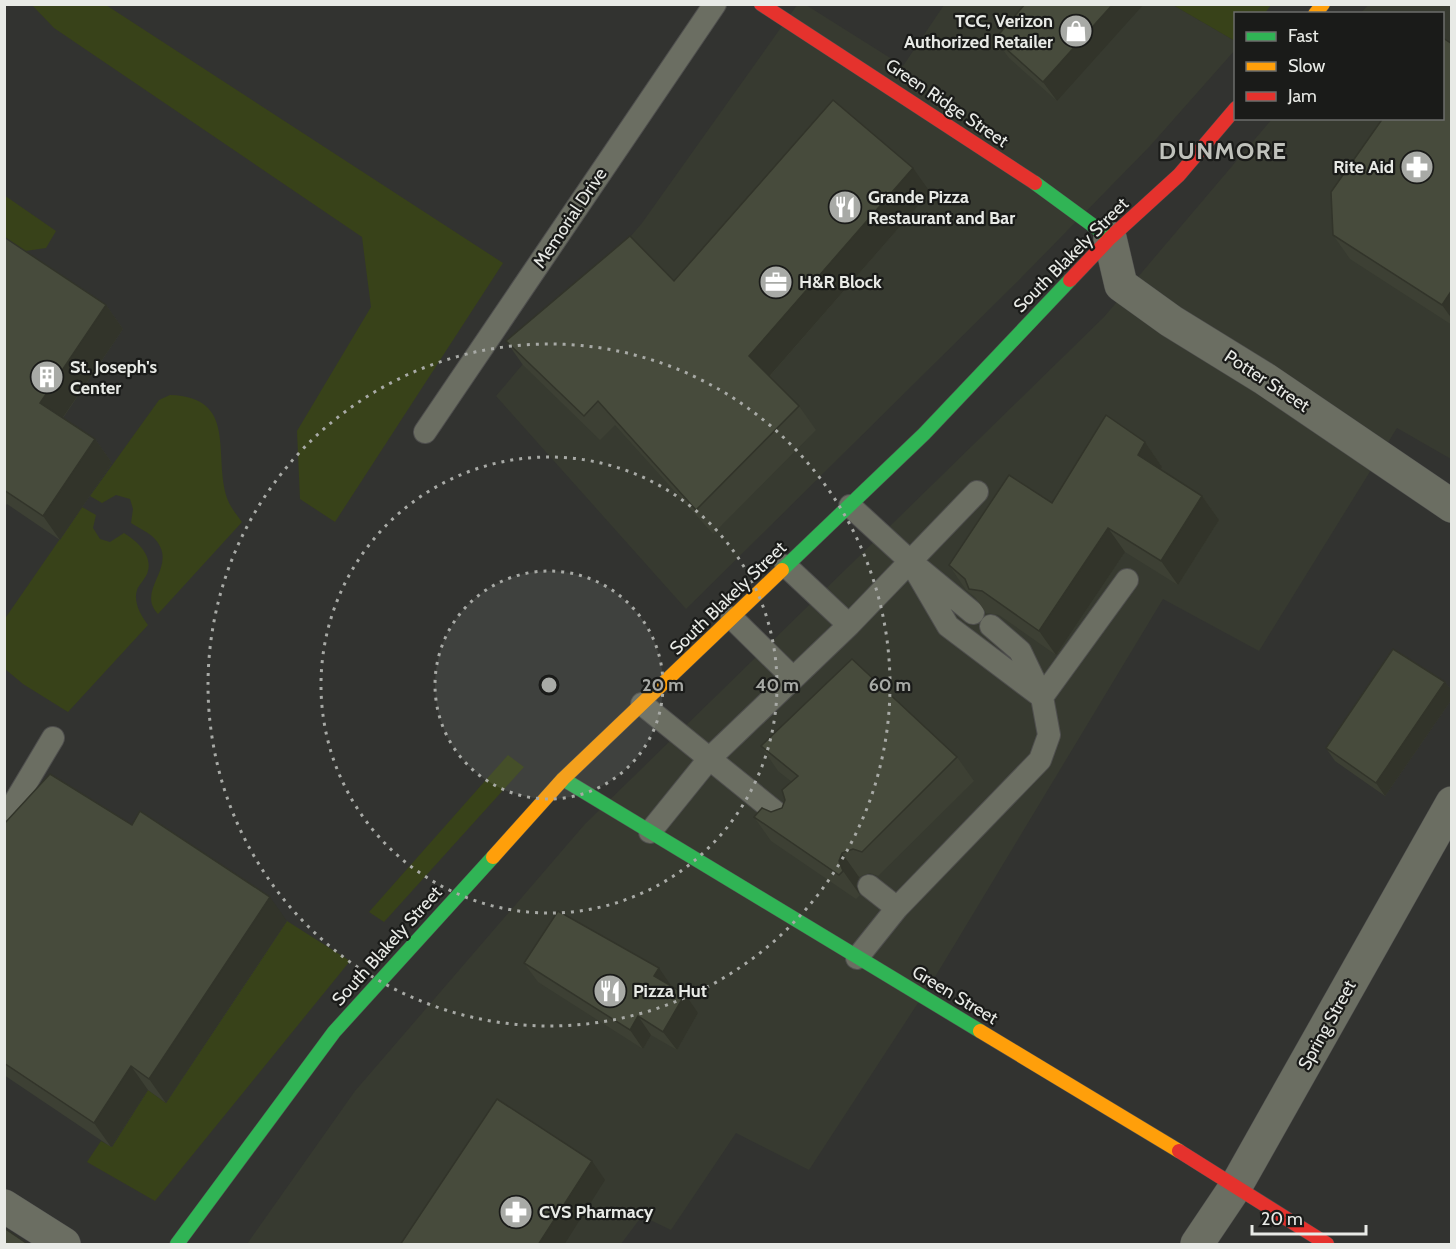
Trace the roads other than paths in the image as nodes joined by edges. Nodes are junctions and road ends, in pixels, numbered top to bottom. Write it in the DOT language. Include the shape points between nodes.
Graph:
graph roads {
  1 [pos="715,4"];
  2 [pos="760,4"];
  3 [pos="1234,110"];
  4 [pos="1110,238"];
  5 [pos="425,432"];
  6 [pos="977,492"];
  7 [pos="850,506"];
  8 [pos="1452,506"];
  9 [pos="910,561"];
  10 [pos="786,566"];
  11 [pos="1126,580"];
  12 [pos="732,618"];
  13 [pos="849,625"];
  14 [pos="793,678"];
  15 [pos="1042,697"];
  16 [pos="642,704"];
  17 [pos="52,738"];
  18 [pos="709,759"];
  19 [pos="563,779"];
  20 [pos="1452,803"];
  21 [pos="4,820"];
  22 [pos="789,823"];
  23 [pos="650,832"];
  24 [pos="869,886"];
  25 [pos="897,908"];
  26 [pos="857,958"];
  27 [pos="1236,1186"];
  28 [pos="4,1206"];
  29 [pos="64,1245"];
  30 [pos="177,1245"];
  31 [pos="1197,1245"];
  32 [pos="1327,1245"];
  1 -- 5 [label="lane, Memorial Drive"];
  2 -- 4 [label="main road, Green Ridge Street" via="1056,197"];
  3 -- 4 [label="main road, South Blakely Street" via="1179,175"];
  4 -- 7 [label="main road, South Blakely Street"];
  4 -- 8 [label="street, Potter Street" via="1121,285"];
  6 -- 9 [label="lane"];
  7 -- 9 [label="lane"];
  7 -- 10 [label="main road, South Blakely Street"];
  9 -- 13 [label="lane"];
  9 -- 15 [label="lane" via="948,626"];
  9 -- 15 [label="lane" via="1020,651"];
  10 -- 12 [label="main road, South Blakely Street"];
  10 -- 13 [label="lane"];
  11 -- 15 [label="lane"];
  12 -- 14 [label="lane"];
  12 -- 16 [label="main road, South Blakely Street"];
  13 -- 14 [label="lane"];
  14 -- 18 [label="lane"];
  15 -- 25 [label="lane" via="1049,735 1040,760"];
  16 -- 18 [label="lane"];
  16 -- 19 [label="main road, South Blakely Street"];
  17 -- 21 [label="lane"];
  18 -- 22 [label="lane"];
  18 -- 23 [label="lane"];
  19 -- 23 [label="main road, Green Street"];
  19 -- 30 [label="main road, South Blakely Street" via="334,1032"];
  20 -- 27 [label="street, Spring Street"];
  23 -- 26 [label="main road, Green Street"];
  24 -- 25 [label="lane"];
  25 -- 26 [label="lane"];
  26 -- 27 [label="main road, Green Street"];
  27 -- 31 [label="street, Spring Street"];
  27 -- 32 [label="main road, Green Street"];
  28 -- 29 [label="street"];
}
